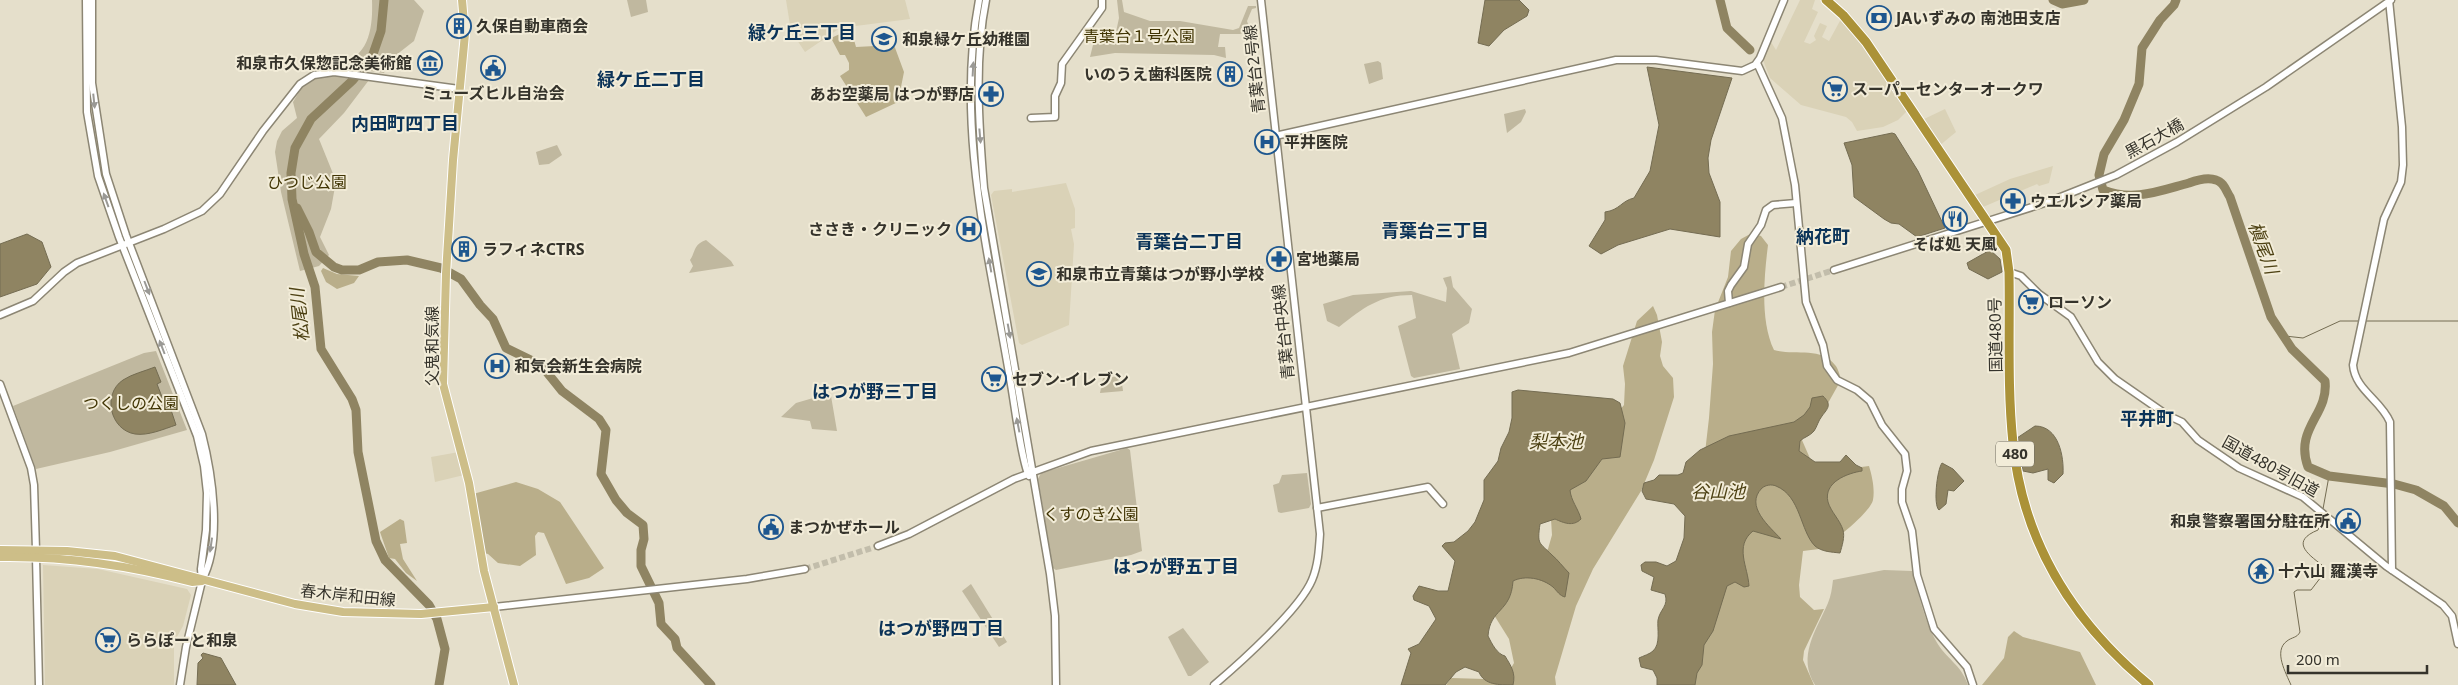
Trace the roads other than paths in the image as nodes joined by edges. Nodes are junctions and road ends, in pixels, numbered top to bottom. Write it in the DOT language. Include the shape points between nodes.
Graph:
graph roads {
  1 [pos="86,0"];
  2 [pos="92,0"];
  3 [pos="462,0"];
  4 [pos="979,0"];
  5 [pos="986,0"];
  6 [pos="1102,0"];
  7 [pos="1261,0"];
  8 [pos="1784,0"];
  9 [pos="1826,0"];
  10 [pos="2390,0"];
  11 [pos="1757,63"];
  12 [pos="459,89"];
  13 [pos="1031,118"];
  14 [pos="1275,136"];
  15 [pos="1796,203"];
  16 [pos="1988,221"];
  17 [pos="130,243"];
  18 [pos="123,246"];
  19 [pos="1834,270"];
  20 [pos="2009,272"];
  21 [pos="1781,287"];
  22 [pos="1729,303"];
  23 [pos="0,315"];
  24 [pos="0,384"];
  25 [pos="1305,406"];
  26 [pos="1030,472"];
  27 [pos="1443,504"];
  28 [pos="1316,508"];
  29 [pos="878,546"];
  30 [pos="0,550"];
  31 [pos="36,554"];
  32 [pos="0,557"];
  33 [pos="805,569"];
  34 [pos="2392,570"];
  35 [pos="202,581"];
  36 [pos="494,607"];
  37 [pos="2458,644"];
  38 [pos="39,685"];
  39 [pos="180,685"];
  40 [pos="514,685"];
  41 [pos="1056,685"];
  42 [pos="1214,685"];
  43 [pos="1974,685"];
  44 [pos="2149,685"];
  18 -- 1 [label="street, one-way" via="102,191 91,141 85,83"];
  2 -- 17 [label="street, one-way" via="92,83 98,130 106,174"];
  3 -- 12 [label="main road, 父鬼和気線" via="465,27"];
  26 -- 4 [label="street, one-way" via="977,189 970,126"];
  5 -- 26 [label="street, one-way" via="979,126 984,188"];
  6 -- 13 [label="street" via="1102,8 1062,64 1061,83 1055,96 1055,117"];
  7 -- 14 [label="street, 青葉台2号線"];
  8 -- 11 [label="street"];
  9 -- 16 [label="highway, 国道480号 / 480" via="1866,42"];
  10 -- 16 [label="street, 黒石大橋" via="2266,87 2147,159 2088,187"];
  10 -- 34 [label="street" via="2403,165 2401,182 2384,219 2353,365 2359,384 2390,422"];
  11 -- 14 [label="street" via="1742,71 1656,60 1616,60"];
  11 -- 15 [label="street" via="1780,109"];
  12 -- 17 [label="street" via="322,72 305,79 215,200 195,216"];
  12 -- 36 [label="main road, 父鬼和気線" via="443,384 469,483 482,562"];
  14 -- 25 [label="street, 青葉台中央線"];
  15 -- 22 [label="street" via="1773,205 1766,210 1761,225 1748,244 1744,267 1730,284"];
  15 -- 43 [label="street" via="1806,302 1823,345 1826,366 1836,380 1857,390 1870,401 1882,425 1904,454 1907,471 1902,502 1912,530 1917,576 1934,629 1967,666"];
  16 -- 19 [label="street, 黒石大橋"];
  16 -- 20 [label="highway, 国道480号 / 480" via="2006,250"];
  17 -- 18 [label="street"];
  17 -- 35 [label="street, one-way" via="202,434 210,464 213,531 207,570"];
  18 -- 23 [label="street" via="77,263 34,301"];
  35 -- 18 [label="street, one-way" via="207,493 197,436"];
  20 -- 34 [label="street, 国道480号旧道" via="2021,276 2039,294 2071,317 2098,362 2115,379 2182,422 2198,440 2238,468 2294,491"];
  20 -- 44 [label="highway, 国道480号 / 480" via="2012,421 2022,497 2051,569 2083,620 2116,657"];
  21 -- 22 [label="street"];
  22 -- 25 [label="street" via="1569,353"];
  24 -- 31 [label="street" via="32,468"];
  25 -- 26 [label="street" via="1123,443"];
  25 -- 28 [label="street, 青葉台中央線"];
  26 -- 29 [label="street" via="909,534"];
  26 -- 41 [label="street" via="1050,574 1055,616"];
  27 -- 28 [label="street" via="1428,487"];
  28 -- 42 [label="street, 青葉台中央線" via="1319,549 1313,580 1296,605"];
  30 -- 31 [label="main road, 春木岸和田線"];
  31 -- 32 [label="main road, 春木岸和田線"];
  31 -- 35 [label="main road, 春木岸和田線" via="113,564 192,582"];
  31 -- 38 [label="street"];
  33 -- 36 [label="street" via="754,578"];
  34 -- 37 [label="street, 国道480号旧道" via="2448,611"];
  35 -- 36 [label="main road, 春木岸和田線" via="295,604 334,610 430,614"];
  35 -- 39 [label="street"];
  36 -- 40 [label="main road, 父鬼和気線"];
}
